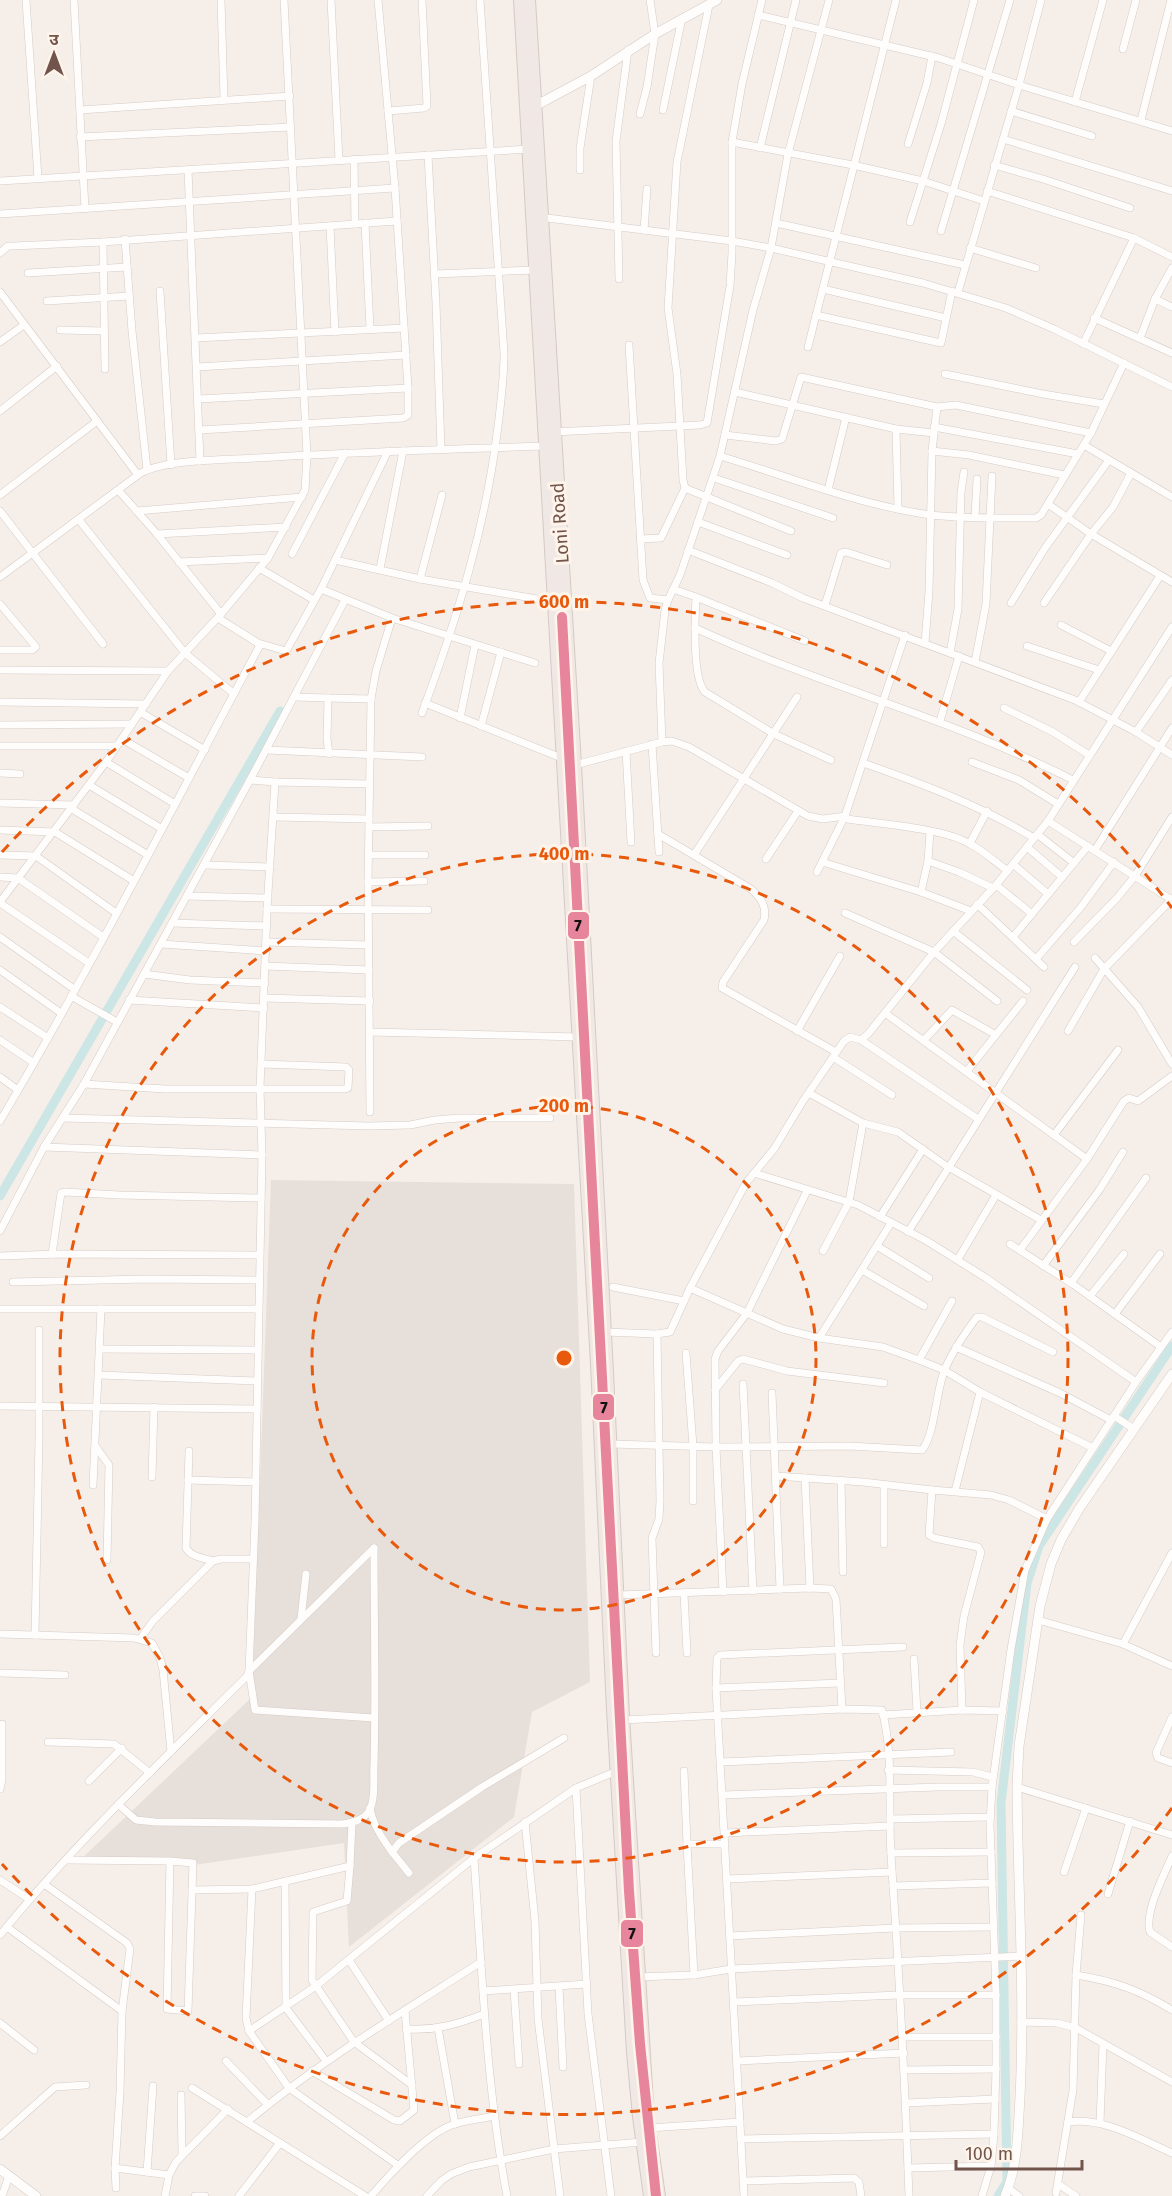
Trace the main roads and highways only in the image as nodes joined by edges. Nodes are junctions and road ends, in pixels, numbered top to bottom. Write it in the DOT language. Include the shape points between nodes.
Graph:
graph roads {
  1 [pos="520,0"];
  2 [pos="529,0"];
  3 [pos="538,217"];
  4 [pos="550,432"];
  5 [pos="551,446"];
  6 [pos="570,762"];
  7 [pos="634,1977"];
  8 [pos="650,2196"];
  9 [pos="659,2196"];
  1 -- 3 [label="highway, Loni Road" via="529,150"];
  2 -- 3 [label="highway, Loni Road"];
  3 -- 4 [label="highway, Loni Road"];
  3 -- 4 [label="highway, Loni Road" via="536,270"];
  4 -- 5 [label="highway, Loni Road"];
  5 -- 6 [label="highway, Loni Road"];
  5 -- 6 [label="highway, Loni Road" via="555,602"];
  6 -- 7 [label="highway, Loni Road" via="611,1444"];
  6 -- 7 [label="highway, Loni Road" via="579,1037 617,1771"];
  7 -- 8 [label="highway, Loni Road" via="634,2062"];
  7 -- 9 [label="highway, Loni Road"];
}
